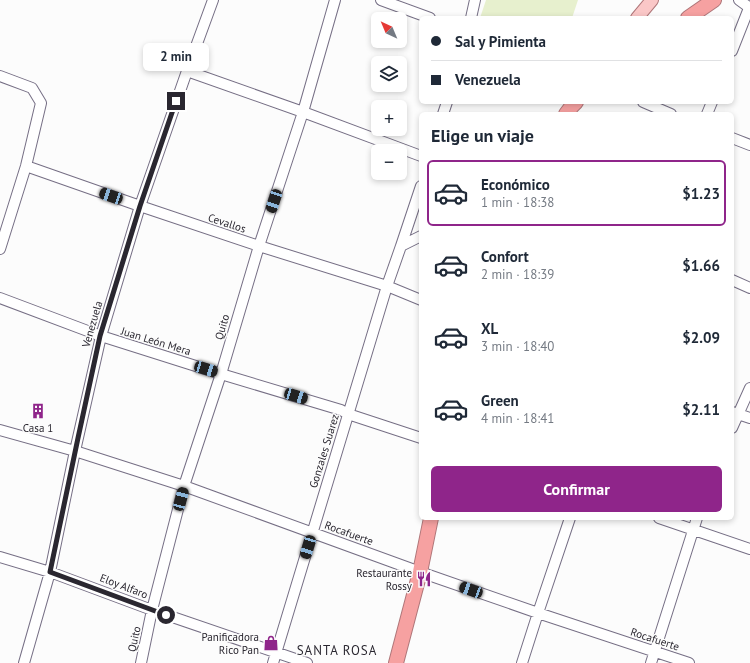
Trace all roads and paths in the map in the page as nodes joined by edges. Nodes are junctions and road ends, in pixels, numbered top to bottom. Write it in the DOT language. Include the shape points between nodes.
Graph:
graph roads {
  1 [pos="213,0"];
  2 [pos="335,0"];
  3 [pos="381,0"];
  4 [pos="475,0"];
  5 [pos="652,0"];
  6 [pos="714,0"];
  7 [pos="739,0"];
  8 [pos="750,8"];
  9 [pos="425,16"];
  10 [pos="471,16"];
  11 [pos="640,16"];
  12 [pos="691,16"];
  13 [pos="734,46"];
  14 [pos="187,71"];
  15 [pos="0,76"];
  16 [pos="648,104"];
  17 [pos="303,112"];
  18 [pos="666,112"];
  19 [pos="734,139"];
  20 [pos="750,145"];
  21 [pos="419,155"];
  22 [pos="26,166"];
  23 [pos="419,192"];
  24 [pos="140,206"];
  25 [pos="419,237"];
  26 [pos="259,246"];
  27 [pos="402,246"];
  28 [pos="0,249"];
  29 [pos="734,281"];
  30 [pos="387,286"];
  31 [pos="750,288"];
  32 [pos="0,298"];
  33 [pos="419,299"];
  34 [pos="100,336"];
  35 [pos="221,374"];
  36 [pos="750,388"];
  37 [pos="735,413"];
  38 [pos="348,414"];
  39 [pos="750,418"];
  40 [pos="0,430"];
  41 [pos="419,437"];
  42 [pos="75,451"];
  43 [pos="184,486"];
  44 [pos="431,520"];
  45 [pos="569,520"];
  46 [pos="665,520"];
  47 [pos="696,520"];
  48 [pos="693,530"];
  49 [pos="312,532"];
  50 [pos="750,548"];
  51 [pos="0,557"];
  52 [pos="50,572"];
  53 [pos="420,572"];
  54 [pos="152,610"];
  55 [pos="538,613"];
  56 [pos="276,652"];
  57 [pos="654,652"];
  58 [pos="24,663"];
  59 [pos="141,663"];
  60 [pos="273,663"];
  61 [pos="307,663"];
  62 [pos="396,663"];
  63 [pos="522,663"];
  64 [pos="651,663"];
  65 [pos="689,663"];
  1 -- 14 [label="street, Venezuela"];
  2 -- 17 [label="street, Quito"];
  3 -- 9 [label="street"];
  4 -- 10 [label="street"];
  5 -- 11 [label="main road"];
  6 -- 12 [label="highway"];
  7 -- 8 [label="street"];
  8 -- 13 [label="street"];
  14 -- 17 [label="street"];
  14 -- 24 [label="street, Venezuela"];
  15 -- 22 [label="street" via="32,88 41,103"];
  16 -- 18 [label="street"];
  17 -- 21 [label="street"];
  17 -- 26 [label="street, Quito"];
  19 -- 20 [label="street"];
  22 -- 24 [label="street, Cevallos"];
  22 -- 28 [label="street"];
  23 -- 27 [label="street, Gonzales Suarez"];
  24 -- 26 [label="street, Cevallos"];
  24 -- 34 [label="street, Venezuela"];
  25 -- 27 [label="street"];
  26 -- 30 [label="street, Cevallos"];
  26 -- 35 [label="street, Quito"];
  27 -- 30 [label="street, Gonzales Suarez"];
  29 -- 31 [label="street"];
  30 -- 33 [label="street, Cevallos"];
  30 -- 38 [label="street, Gonzales Suarez"];
  32 -- 34 [label="street, Juan León Mera"];
  34 -- 35 [label="street, Juan León Mera"];
  34 -- 42 [label="street, Venezuela"];
  35 -- 38 [label="street, Juan León Mera"];
  35 -- 43 [label="street, Quito"];
  36 -- 37 [label="street"];
  37 -- 39 [label="street"];
  38 -- 41 [label="street, Juan León Mera"];
  38 -- 49 [label="street, Gonzales Suarez"];
  40 -- 42 [label="street, Rocafuerte"];
  42 -- 43 [label="street, Rocafuerte"];
  42 -- 52 [label="street, Venezuela"];
  43 -- 49 [label="street, Rocafuerte"];
  43 -- 54 [label="street, Quito"];
  44 -- 53 [label="highway"];
  45 -- 55 [label="street"];
  46 -- 48 [label="street"];
  47 -- 48 [label="street"];
  48 -- 50 [label="street"];
  48 -- 57 [label="street"];
  49 -- 53 [label="street, Rocafuerte"];
  49 -- 56 [label="street, Gonzales Suarez"];
  51 -- 52 [label="street, Eloy Alfaro"];
  52 -- 54 [label="street, Eloy Alfaro"];
  52 -- 58 [label="street, Venezuela"];
  53 -- 55 [label="street, Rocafuerte"];
  53 -- 62 [label="highway"];
  54 -- 56 [label="street, Eloy Alfaro"];
  54 -- 59 [label="street, Quito"];
  55 -- 57 [label="street, Rocafuerte"];
  55 -- 63 [label="street"];
  56 -- 60 [label="street, Gonzales Suarez"];
  56 -- 61 [label="street, Eloy Alfaro"];
  57 -- 64 [label="street"];
  57 -- 65 [label="street, Rocafuerte"];
}
